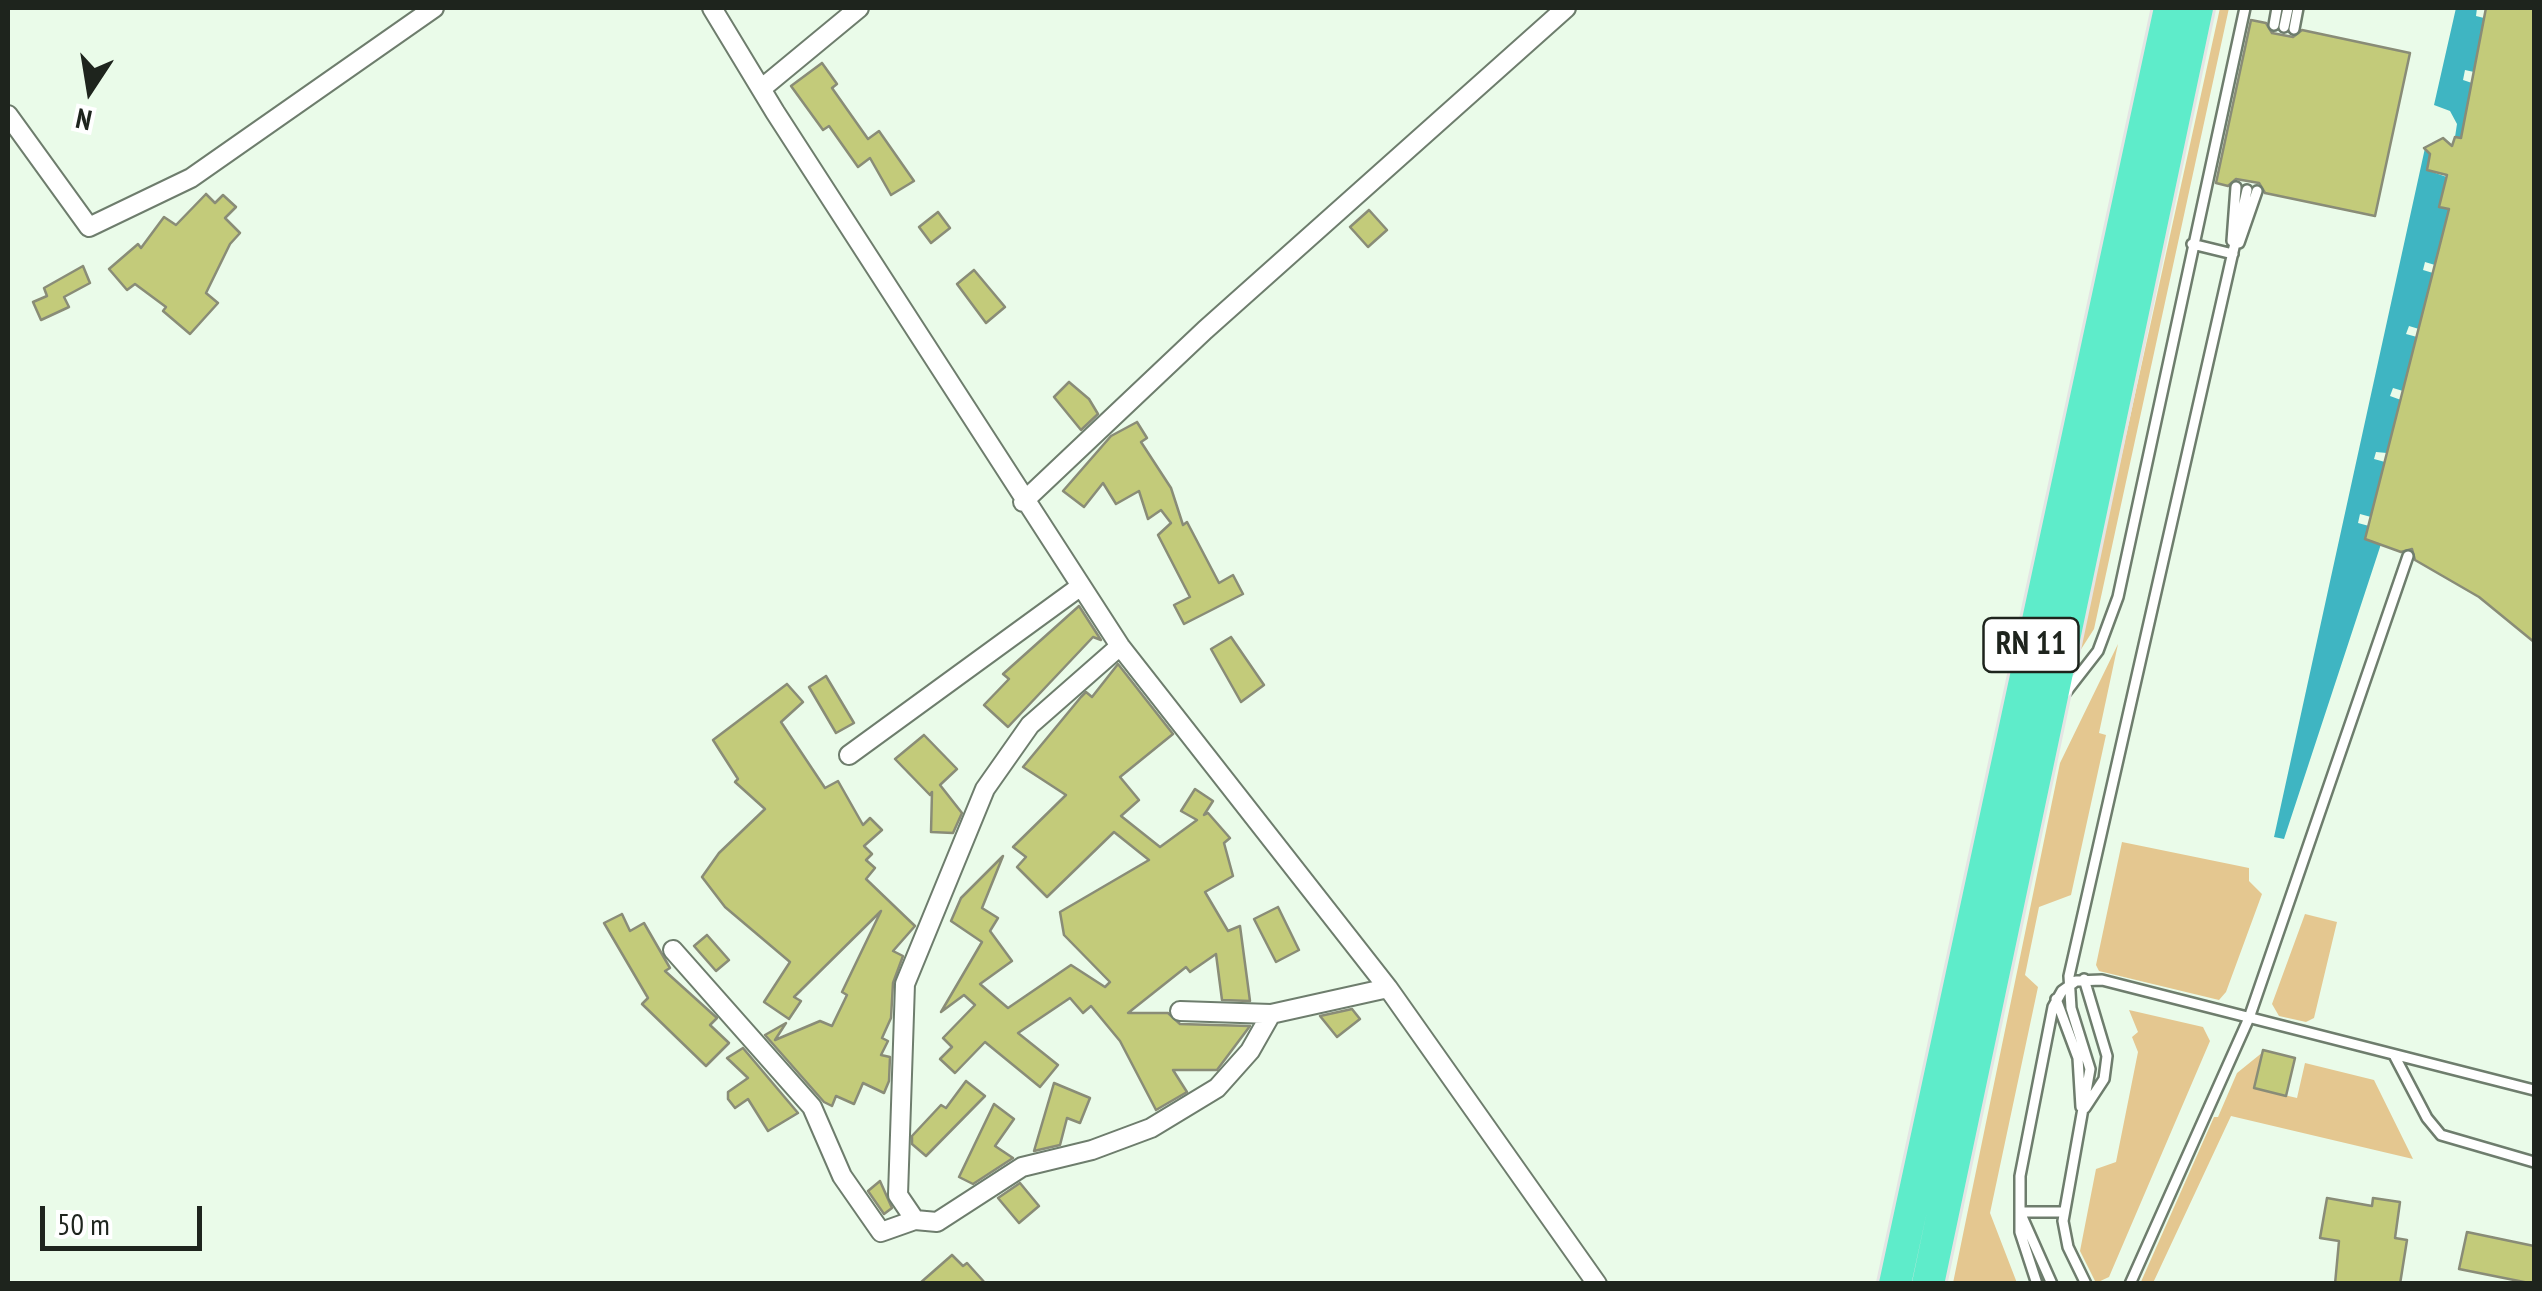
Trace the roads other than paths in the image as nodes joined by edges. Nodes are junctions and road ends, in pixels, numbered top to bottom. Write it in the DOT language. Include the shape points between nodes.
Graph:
graph roads {
  1 [pos="434,8"];
  2 [pos="712,8"];
  3 [pos="859,8"];
  4 [pos="1566,8"];
  5 [pos="2170,8"];
  6 [pos="2197,8"];
  7 [pos="2244,8"];
  8 [pos="2277,8"];
  9 [pos="2288,8"];
  10 [pos="2298,8"];
  11 [pos="2284,27"];
  12 [pos="761,89"];
  13 [pos="8,115"];
  14 [pos="2192,244"];
  15 [pos="2233,254"];
  16 [pos="1025,502"];
  17 [pos="2408,556"];
  18 [pos="1081,586"];
  19 [pos="1120,646"];
  20 [pos="2046,711"];
  21 [pos="849,755"];
  22 [pos="673,950"];
  23 [pos="2084,979"];
  24 [pos="2069,986"];
  25 [pos="1388,988"];
  26 [pos="2056,999"];
  27 [pos="1180,1011"];
  28 [pos="1271,1014"];
  29 [pos="2249,1018"];
  30 [pos="2394,1055"];
  31 [pos="2534,1090"];
  32 [pos="2081,1114"];
  33 [pos="2534,1162"];
  34 [pos="2020,1212"];
  35 [pos="2062,1212"];
  36 [pos="915,1220"];
  37 [pos="1597,1284"];
  38 [pos="1894,1284"];
  39 [pos="1928,1284"];
  40 [pos="2038,1284"];
  41 [pos="2052,1284"];
  42 [pos="2086,1284"];
  43 [pos="2130,1284"];
  1 -- 13 [label="street" via="191,178 90,228"];
  2 -- 12 [label="street"];
  3 -- 12 [label="street"];
  4 -- 16 [label="street" via="1204,330"];
  5 -- 38 [label="highway, RN 11"];
  6 -- 20 [label="highway, RN 11"];
  7 -- 14 [label="lane"];
  8 -- 11 [label="lane"];
  9 -- 11 [label="lane"];
  10 -- 11 [label="lane"];
  12 -- 16 [label="street"];
  14 -- 15 [label="lane"];
  14 -- 20 [label="lane" via="2118,597 2090,664"];
  15 -- 15 [label="lane" via="2247,190"];
  15 -- 24 [label="lane"];
  16 -- 18 [label="street"];
  17 -- 29 [label="lane"];
  18 -- 19 [label="street"];
  18 -- 21 [label="street"];
  19 -- 25 [label="street"];
  19 -- 36 [label="street" via="1030,725 985,789 905,984 898,1195"];
  20 -- 39 [label="highway, RN 11"];
  22 -- 36 [label="street" via="812,1107 842,1176 881,1232"];
  23 -- 24 [label="lane"];
  23 -- 29 [label="lane"];
  23 -- 32 [label="lane" via="2107,1068"];
  24 -- 26 [label="lane"];
  24 -- 32 [label="lane" via="2090,1069"];
  25 -- 28 [label="street"];
  25 -- 37 [label="street"];
  26 -- 32 [label="lane" via="2078,1058"];
  26 -- 34 [label="lane" via="2020,1176"];
  27 -- 28 [label="street"];
  28 -- 36 [label="street" via="1217,1088 1151,1128 1022,1167 937,1222"];
  29 -- 30 [label="lane"];
  29 -- 43 [label="lane"];
  30 -- 31 [label="lane"];
  30 -- 33 [label="lane" via="2441,1136"];
  32 -- 35 [label="lane"];
  34 -- 35 [label="lane"];
  34 -- 40 [label="lane" via="2022,1242"];
  34 -- 41 [label="lane"];
  35 -- 42 [label="lane" via="2068,1247"];
}
